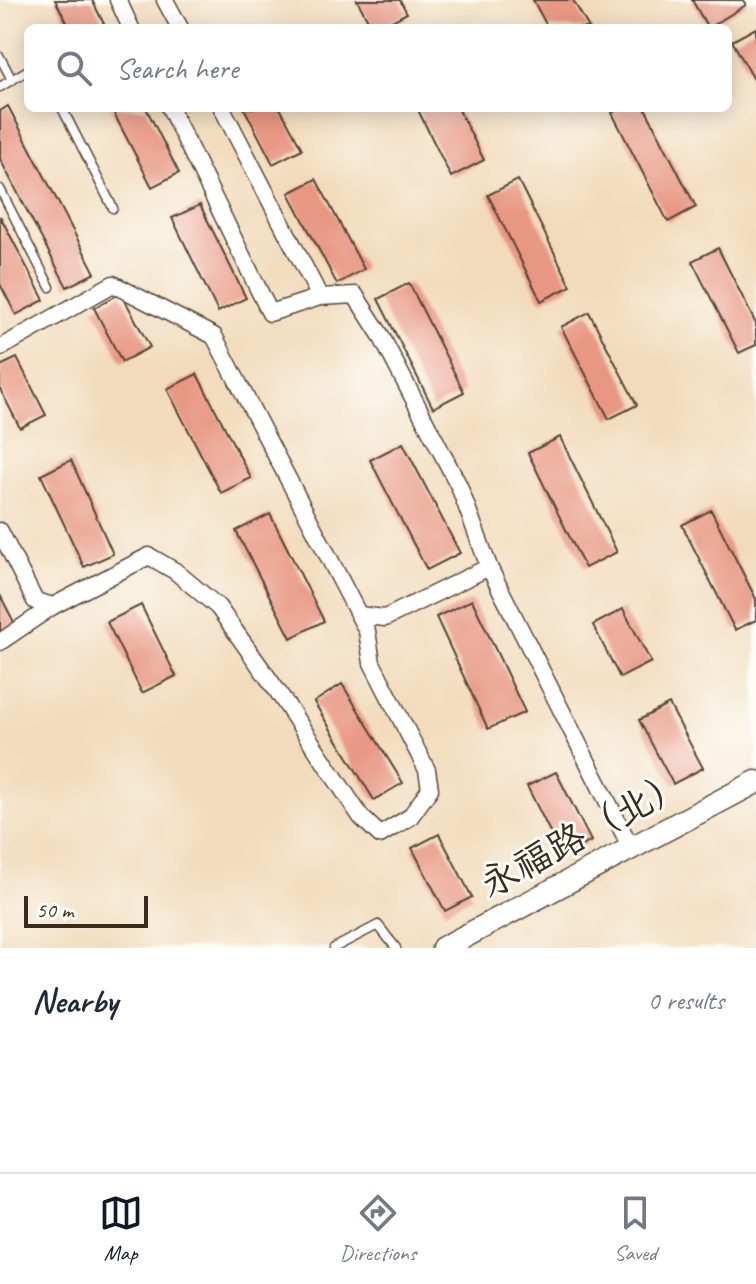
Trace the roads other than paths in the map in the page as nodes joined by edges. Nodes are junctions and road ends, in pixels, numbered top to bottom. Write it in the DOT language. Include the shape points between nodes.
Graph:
graph roads {
  1 [pos="118,0"];
  2 [pos="165,0"];
  3 [pos="129,24"];
  4 [pos="178,24"];
  5 [pos="0,57"];
  6 [pos="24,72"];
  7 [pos="12,80"];
  8 [pos="0,87"];
  9 [pos="64,112"];
  10 [pos="172,112"];
  11 [pos="224,112"];
  12 [pos="0,189"];
  13 [pos="113,208"];
  14 [pos="50,287"];
  15 [pos="320,297"];
  16 [pos="0,348"];
  17 [pos="0,531"];
  18 [pos="489,567"];
  19 [pos="53,606"];
  20 [pos="359,615"];
  21 [pos="0,642"];
  22 [pos="756,782"];
  23 [pos="631,848"];
  24 [pos="334,948"];
  25 [pos="396,948"];
  26 [pos="443,948"];
  1 -- 3 [label="street"];
  2 -- 4 [label="street"];
  5 -- 7 [label="lane"];
  6 -- 7 [label="lane"];
  7 -- 8 [label="lane"];
  9 -- 13 [label="lane"];
  10 -- 15 [label="street" via="270,313"];
  11 -- 15 [label="street"];
  12 -- 14 [label="lane"];
  15 -- 18 [label="street" via="355,295 380,334 459,486"];
  16 -- 20 [label="street" via="113,284 214,336"];
  17 -- 19 [label="street" via="35,601"];
  18 -- 20 [label="street" via="385,618"];
  18 -- 23 [label="street"];
  19 -- 20 [label="street" via="149,556 175,571 218,607 361,817 380,835 410,817 430,789 427,770 372,663"];
  19 -- 21 [label="street"];
  22 -- 23 [label="street, 永福路（北）"];
  23 -- 26 [label="street, 永福路（北）"];
  24 -- 25 [label="lane" via="378,925"];
}
